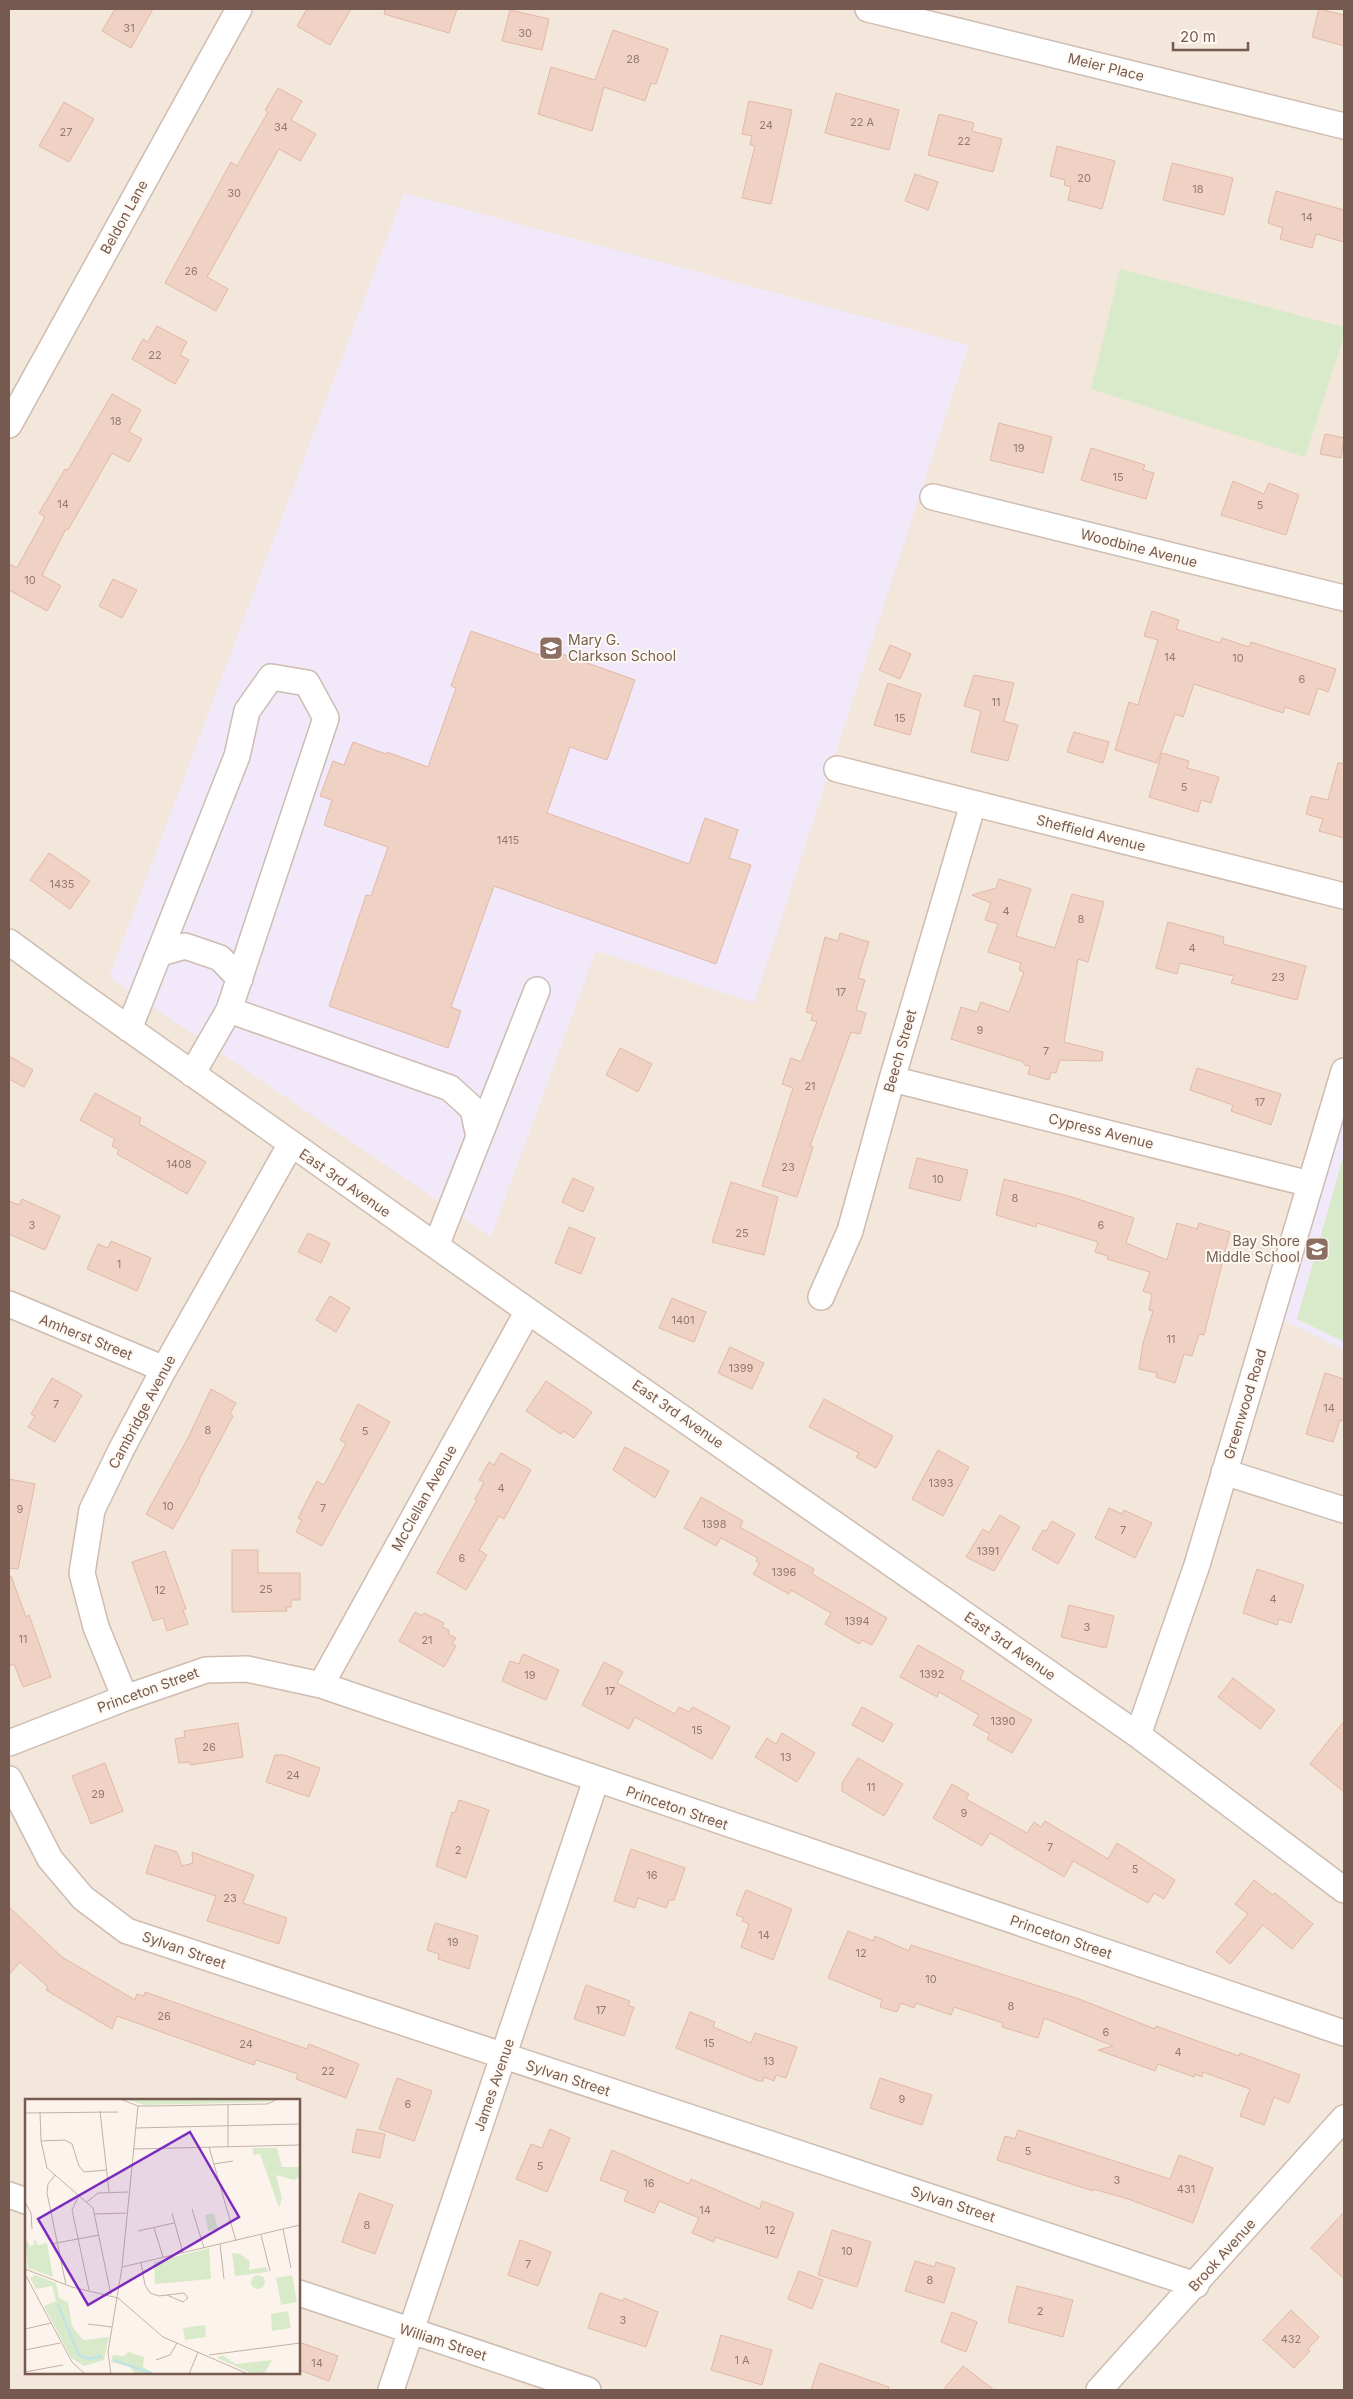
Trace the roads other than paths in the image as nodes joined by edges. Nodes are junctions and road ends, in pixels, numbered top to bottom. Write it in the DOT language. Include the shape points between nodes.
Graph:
graph roads {
  1 [pos="239,9"];
  2 [pos="868,9"];
  3 [pos="1344,126"];
  4 [pos="9,426"];
  5 [pos="933,497"];
  6 [pos="1344,598"];
  7 [pos="837,769"];
  8 [pos="973,804"];
  9 [pos="1344,896"];
  10 [pos="9,942"];
  11 [pos="161,954"];
  12 [pos="240,979"];
  13 [pos="537,990"];
  14 [pos="230,1010"];
  15 [pos="129,1029"];
  16 [pos="1344,1071"];
  17 [pos="192,1074"];
  18 [pos="892,1079"];
  19 [pos="479,1137"];
  20 [pos="291,1144"];
  21 [pos="1310,1184"];
  22 [pos="436,1246"];
  23 [pos="821,1297"];
  24 [pos="9,1304"];
  25 [pos="528,1311"];
  26 [pos="164,1369"];
  27 [pos="1224,1472"];
  28 [pos="1344,1510"];
  29 [pos="320,1685"];
  30 [pos="125,1698"];
  31 [pos="1138,1735"];
  32 [pos="9,1743"];
  33 [pos="9,1779"];
  34 [pos="596,1780"];
  35 [pos="1344,1890"];
  36 [pos="1344,2033"];
  37 [pos="504,2057"];
  38 [pos="1344,2118"];
  39 [pos="9,2195"];
  40 [pos="25,2201"];
  41 [pos="1196,2285"];
  42 [pos="300,2294"];
  43 [pos="410,2331"];
  44 [pos="391,2390"];
  45 [pos="588,2390"];
  46 [pos="1099,2390"];
  1 -- 4 [label="street, Beldon Lane"];
  2 -- 3 [label="street, Meier Place"];
  5 -- 6 [label="street, Woodbine Avenue"];
  7 -- 8 [label="street, Sheffield Avenue"];
  8 -- 9 [label="street, Sheffield Avenue"];
  8 -- 18 [label="street, Beech Street"];
  10 -- 15 [label="street, East 3rd Avenue"];
  11 -- 12 [label="street" via="185,946 220,958"];
  11 -- 12 [label="street" via="237,756 247,711 272,677 307,684 326,718"];
  11 -- 15 [label="street"];
  12 -- 14 [label="street"];
  13 -- 19 [label="street"];
  14 -- 17 [label="street"];
  14 -- 19 [label="street" via="450,1088 472,1108"];
  15 -- 17 [label="street, East 3rd Avenue"];
  16 -- 21 [label="street, Greenwood Road"];
  17 -- 20 [label="street, East 3rd Avenue"];
  18 -- 21 [label="street, Cypress Avenue"];
  18 -- 23 [label="street, Beech Street" via="850,1232"];
  19 -- 22 [label="street"];
  20 -- 22 [label="street, East 3rd Avenue"];
  20 -- 26 [label="street, Cambridge Avenue"];
  21 -- 27 [label="street, Greenwood Road"];
  22 -- 25 [label="street, East 3rd Avenue"];
  24 -- 26 [label="street, Amherst Street"];
  25 -- 29 [label="street, McClellan Avenue"];
  25 -- 31 [label="street, East 3rd Avenue"];
  26 -- 30 [label="street, Cambridge Avenue" via="92,1510 82,1573 96,1627"];
  27 -- 28 [label="street"];
  27 -- 31 [label="street, Greenwood Road"];
  29 -- 30 [label="street, Princeton Street" via="247,1669 206,1670"];
  29 -- 34 [label="street, Princeton Street"];
  30 -- 32 [label="street, Princeton Street"];
  31 -- 35 [label="street, East 3rd Avenue"];
  33 -- 37 [label="street, Sylvan Street" via="50,1859 83,1898 127,1931"];
  34 -- 36 [label="street, Princeton Street"];
  34 -- 37 [label="street, James Avenue"];
  37 -- 41 [label="street, Sylvan Street"];
  37 -- 43 [label="street, James Avenue"];
  38 -- 41 [label="street, Brook Avenue"];
  39 -- 40 [label="street"];
  41 -- 46 [label="street, Brook Avenue"];
  42 -- 43 [label="street, William Street"];
  43 -- 44 [label="street, James Avenue"];
  43 -- 45 [label="street, William Street"];
}
